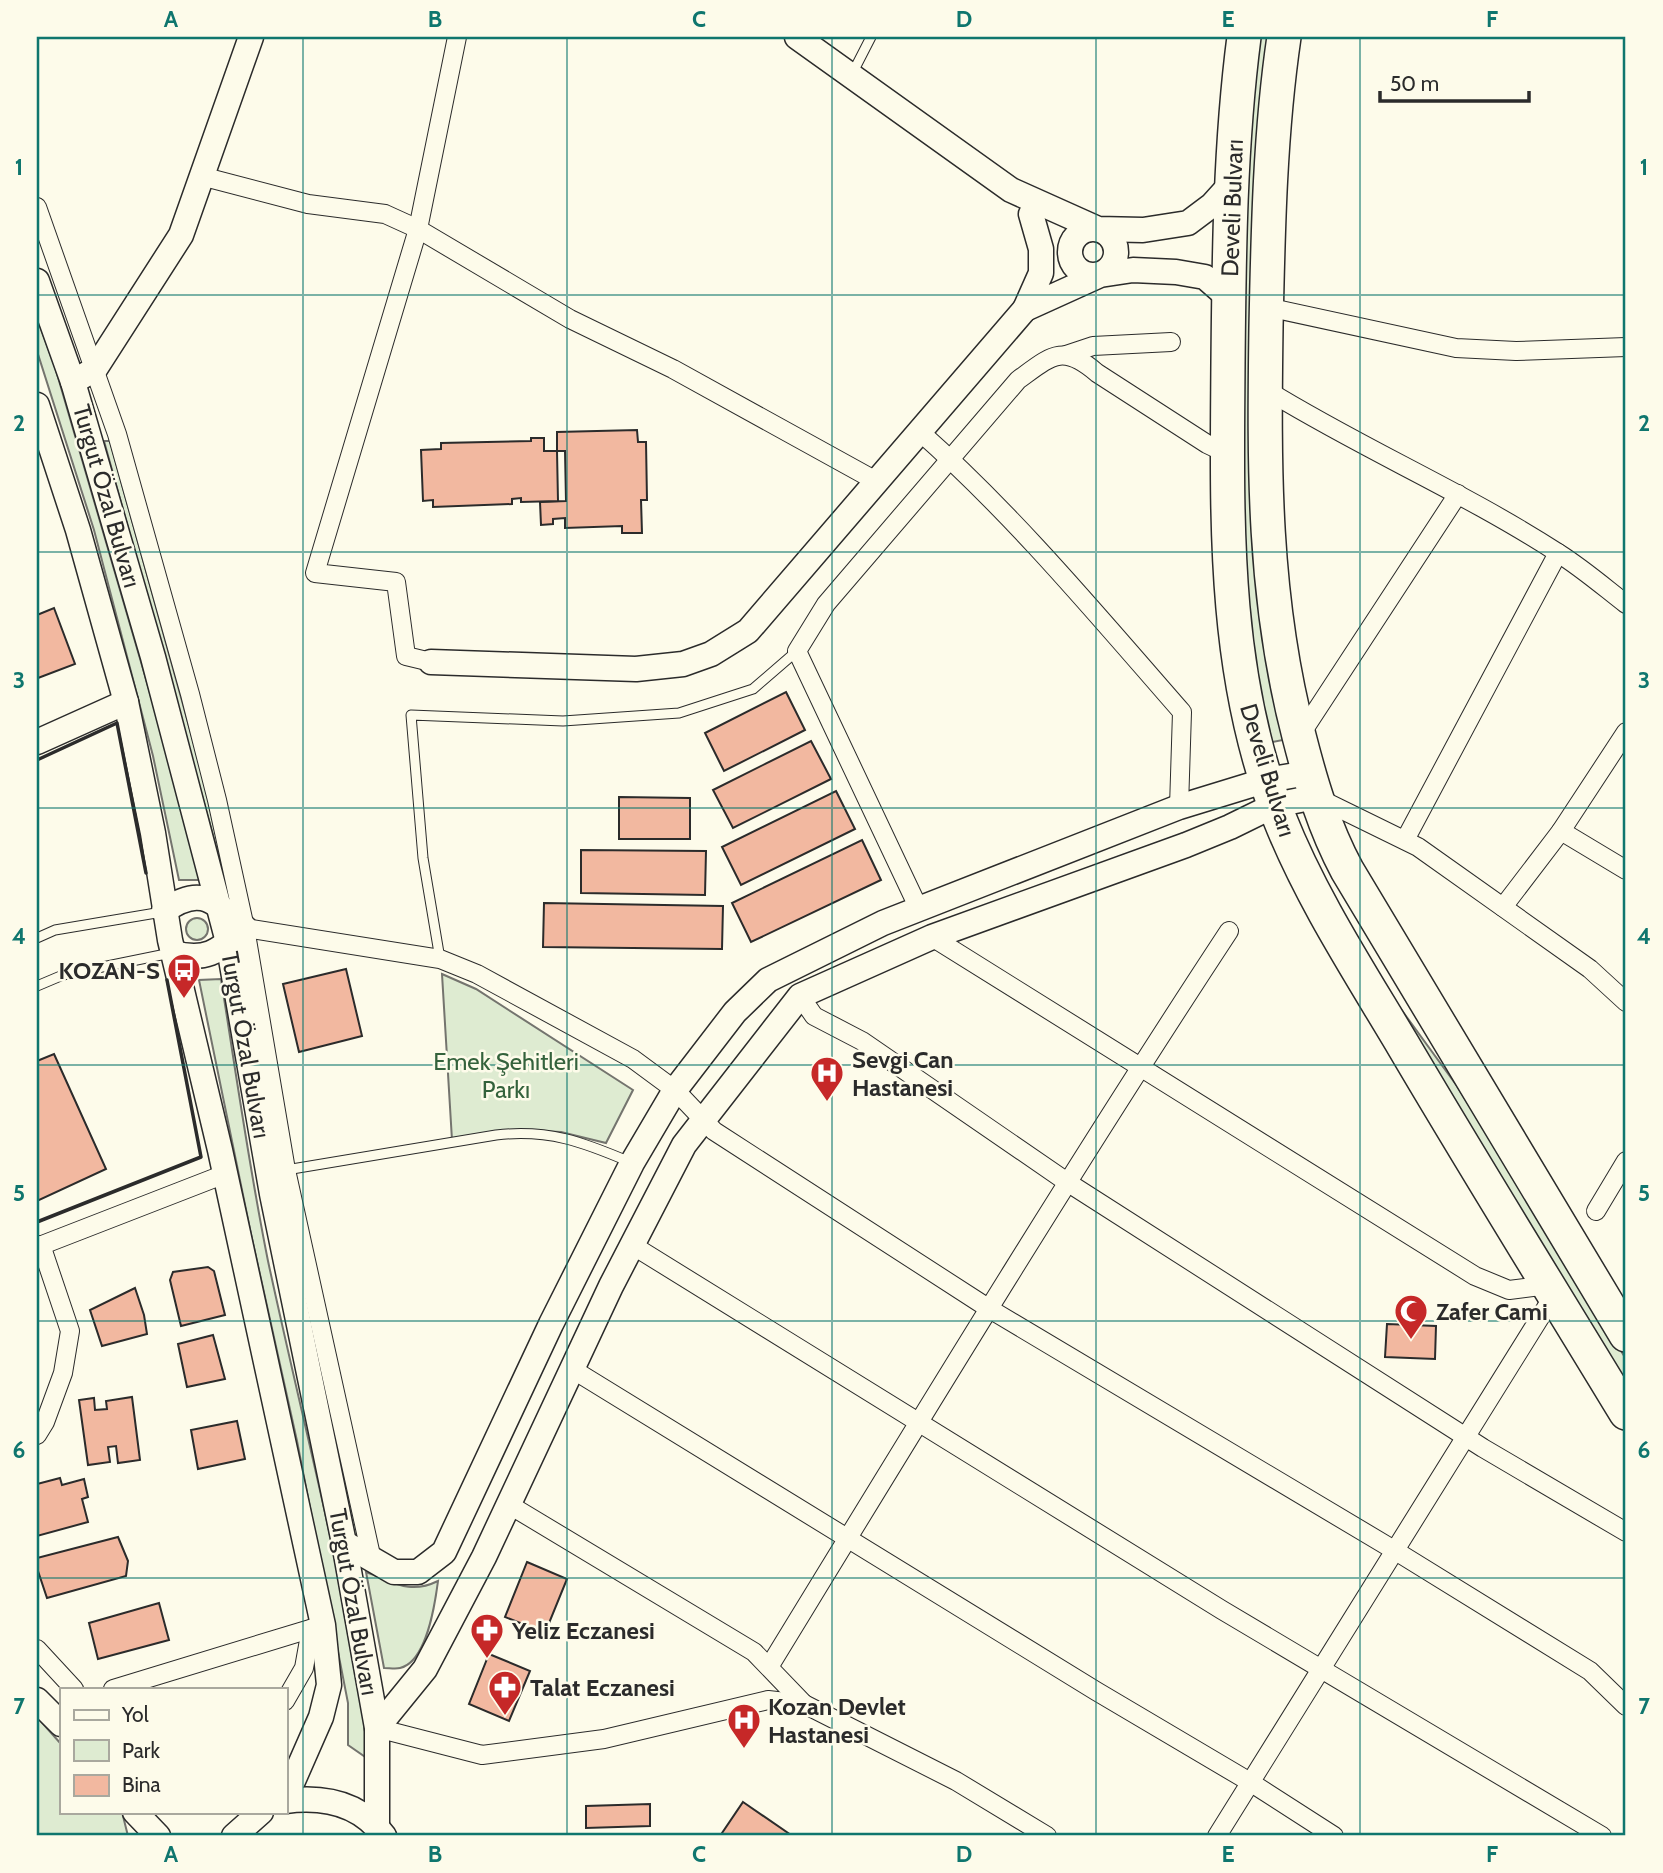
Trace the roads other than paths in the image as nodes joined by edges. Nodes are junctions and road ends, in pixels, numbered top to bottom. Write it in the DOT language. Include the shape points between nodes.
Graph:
graph roads {
  1 [pos="251,37"];
  2 [pos="457,37"];
  3 [pos="797,37"];
  4 [pos="871,37"];
  5 [pos="1244,37"];
  6 [pos="1284,37"];
  7 [pos="851,76"];
  8 [pos="201,176"];
  9 [pos="1231,184"];
  10 [pos="1011,190"];
  11 [pos="37,207"];
  12 [pos="1031,214"];
  13 [pos="418,229"];
  14 [pos="1098,229"];
  15 [pos="1070,258"];
  16 [pos="1100,275"];
  17 [pos="37,281"];
  18 [pos="1229,298"];
  19 [pos="1267,307"];
  20 [pos="1025,309"];
  21 [pos="1171,342"];
  22 [pos="1626,347"];
  23 [pos="1066,355"];
  24 [pos="94,369"];
  25 [pos="73,382"];
  26 [pos="1265,389"];
  27 [pos="37,405"];
  28 [pos="919,431"];
  29 [pos="1228,454"];
  30 [pos="949,458"];
  31 [pos="876,481"];
  32 [pos="1458,494"];
  33 [pos="1558,553"];
  34 [pos="1626,604"];
  35 [pos="797,651"];
  36 [pos="431,662"];
  37 [pos="125,702"];
  38 [pos="1626,732"];
  39 [pos="1299,737"];
  40 [pos="37,742"];
  41 [pos="1620,754"];
  42 [pos="1312,785"];
  43 [pos="1271,793"];
  44 [pos="1179,807"];
  45 [pos="1561,831"];
  46 [pos="1405,840"];
  47 [pos="1626,870"];
  48 [pos="220,907"];
  49 [pos="1503,907"];
  50 [pos="919,909"];
  51 [pos="164,911"];
  52 [pos="1229,931"];
  53 [pos="237,935"];
  54 [pos="932,937"];
  55 [pos="37,938"];
  56 [pos="173,953"];
  57 [pos="440,959"];
  58 [pos="37,986"];
  59 [pos="800,996"];
  60 [pos="1626,1002"];
  61 [pos="1139,1067"];
  62 [pos="675,1090"];
  63 [pos="705,1121"];
  64 [pos="1626,1161"];
  65 [pos="632,1163"];
  66 [pos="286,1170"];
  67 [pos="225,1174"];
  68 [pos="1067,1182"];
  69 [pos="1596,1211"];
  70 [pos="632,1245"];
  71 [pos="39,1246"];
  72 [pos="1551,1290"];
  73 [pos="988,1308"];
  74 [pos="1626,1335"];
  75 [pos="572,1369"];
  76 [pos="1626,1413"];
  77 [pos="919,1421"];
  78 [pos="37,1435"];
  79 [pos="1465,1436"];
  80 [pos="508,1504"];
  81 [pos="1626,1532"];
  82 [pos="848,1537"];
  83 [pos="344,1544"];
  84 [pos="1394,1550"];
  85 [pos="372,1560"];
  86 [pos="317,1627"];
  87 [pos="37,1648"];
  88 [pos="769,1667"];
  89 [pos="1322,1667"];
  90 [pos="73,1688"];
  91 [pos="116,1688"];
  92 [pos="287,1698"];
  93 [pos="37,1700"];
  94 [pos="804,1704"];
  95 [pos="1626,1706"];
  96 [pos="60,1723"];
  97 [pos="377,1728"];
  98 [pos="1250,1782"];
  99 [pos="287,1795"];
  100 [pos="287,1800"];
  101 [pos="133,1814"];
  102 [pos="135,1814"];
  103 [pos="249,1814"];
  104 [pos="381,1832"];
  105 [pos="134,1836"];
  106 [pos="158,1836"];
  107 [pos="234,1836"];
  108 [pos="1046,1836"];
  109 [pos="1217,1836"];
  110 [pos="1334,1836"];
  111 [pos="1602,1836"];
  1 -- 8 [label="street"];
  2 -- 13 [label="street"];
  3 -- 7 [label="street"];
  4 -- 7 [label="lane"];
  5 -- 9 [label="highway, Develi Bulvarı"];
  6 -- 19 [label="highway, Develi Bulvarı" via="1271,178"];
  7 -- 10 [label="street"];
  8 -- 13 [label="street" via="308,204 386,214"];
  8 -- 24 [label="street" via="181,235"];
  9 -- 14 [label="street" via="1188,223 1143,230"];
  9 -- 18 [label="highway, Develi Bulvarı"];
  10 -- 12 [label="street"];
  10 -- 14 [label="street"];
  11 -- 24 [label="street, Turgut Özal Bulvarı"];
  12 -- 15 [label="street"];
  12 -- 20 [label="street" via="1041,249 1041,273"];
  13 -- 31 [label="street" via="570,319 673,369"];
  13 -- 36 [label="street" via="315,573 396,582 406,656"];
  14 -- 15 [label="street" via="1076,236"];
  14 -- 16 [label="street" via="1111,237 1117,251 1112,266"];
  15 -- 16 [label="street" via="1078,271"];
  16 -- 18 [label="street" via="1133,270 1205,277"];
  16 -- 20 [label="street"];
  17 -- 25 [label="street, Turgut Özal Bulvarı"];
  18 -- 29 [label="highway, Develi Bulvarı"];
  19 -- 22 [label="street" via="1456,348"];
  19 -- 26 [label="highway, Develi Bulvarı"];
  20 -- 28 [label="street"];
  21 -- 23 [label="street" via="1093,346"];
  23 -- 29 [label="street" via="1083,361"];
  23 -- 30 [label="street" via="1050,357 1018,380"];
  24 -- 25 [label="street"];
  24 -- 53 [label="street, Turgut Özal Bulvarı" via="117,434 190,694 229,850"];
  25 -- 48 [label="street, Turgut Özal Bulvarı"];
  26 -- 32 [label="street" via="1318,422"];
  26 -- 39 [label="highway, Develi Bulvarı" via="1269,563 1281,663"];
  27 -- 37 [label="street, Turgut Özal Bulvarı" via="78,530"];
  28 -- 30 [label="street"];
  28 -- 31 [label="street"];
  29 -- 43 [label="highway, Develi Bulvarı" via="1234,635"];
  30 -- 35 [label="street" via="826,604"];
  30 -- 44 [label="street" via="1067,581 1182,712"];
  31 -- 36 [label="street" via="748,631 711,654 683,664 636,669"];
  32 -- 33 [label="street"];
  32 -- 39 [label="street"];
  33 -- 34 [label="street"];
  33 -- 46 [label="street"];
  35 -- 50 [label="street"];
  35 -- 57 [label="lane" via="752,689 679,713 563,721 411,715 423,858"];
  37 -- 40 [label="street"];
  37 -- 51 [label="street, Turgut Özal Bulvarı"];
  38 -- 41 [label="street"];
  39 -- 42 [label="highway, Develi Bulvarı"];
  41 -- 45 [label="street"];
  42 -- 43 [label="street"];
  42 -- 46 [label="street"];
  42 -- 74 [label="highway, Develi Bulvarı" via="1347,870"];
  43 -- 44 [label="street"];
  43 -- 54 [label="street" via="1230,827"];
  43 -- 72 [label="highway, Develi Bulvarı" via="1293,852 1321,907"];
  44 -- 50 [label="street"];
  45 -- 47 [label="street"];
  45 -- 49 [label="street"];
  46 -- 49 [label="street"];
  48 -- 51 [label="street" via="203,897 188,898"];
  48 -- 53 [label="street, Turgut Özal Bulvarı"];
  49 -- 60 [label="street" via="1590,969"];
  50 -- 62 [label="street" via="768,980 735,1012"];
  51 -- 55 [label="lane" via="55,930"];
  51 -- 56 [label="street, Turgut Özal Bulvarı"];
  52 -- 61 [label="street"];
  53 -- 56 [label="street" via="218,951 199,957"];
  53 -- 57 [label="street"];
  53 -- 66 [label="street, Turgut Özal Bulvarı"];
  53 -- 83 [label="street, Turgut Özal Bulvarı" via="272,1194"];
  54 -- 59 [label="street"];
  54 -- 61 [label="street"];
  56 -- 58 [label="lane" via="63,975"];
  56 -- 67 [label="street, Turgut Özal Bulvarı"];
  57 -- 62 [label="street" via="477,974 633,1059"];
  59 -- 63 [label="street"];
  59 -- 68 [label="street" via="814,1016 862,1041"];
  61 -- 68 [label="street"];
  61 -- 72 [label="street" via="1475,1276 1509,1290"];
  62 -- 63 [label="street"];
  62 -- 65 [label="street"];
  63 -- 70 [label="street" via="684,1145"];
  63 -- 73 [label="street" via="713,1131"];
  64 -- 69 [label="street"];
  65 -- 66 [label="lane" via="584,1142 530,1132"];
  65 -- 85 [label="street" via="444,1552 418,1572 394,1572"];
  66 -- 85 [label="street, Turgut Özal Bulvarı"];
  67 -- 71 [label="street"];
  67 -- 86 [label="street, Turgut Özal Bulvarı"];
  68 -- 73 [label="street"];
  68 -- 79 [label="street"];
  70 -- 75 [label="street"];
  70 -- 77 [label="street"];
  71 -- 78 [label="street" via="70,1331 63,1373"];
  72 -- 76 [label="highway, Develi Bulvarı"];
  72 -- 79 [label="street"];
  73 -- 77 [label="street"];
  73 -- 84 [label="street"];
  75 -- 80 [label="street"];
  75 -- 82 [label="street"];
  77 -- 82 [label="street"];
  77 -- 89 [label="street"];
  79 -- 81 [label="street"];
  79 -- 84 [label="street"];
  80 -- 88 [label="street" via="754,1652"];
  80 -- 97 [label="street" via="425,1669"];
  82 -- 88 [label="street"];
  82 -- 98 [label="street"];
  83 -- 85 [label="street"];
  83 -- 97 [label="street, Turgut Özal Bulvarı"];
  84 -- 89 [label="street"];
  84 -- 95 [label="street" via="1590,1671"];
  86 -- 91 [label="street"];
  86 -- 92 [label="street" via="304,1668"];
  86 -- 99 [label="street, Turgut Özal Bulvarı" via="329,1685 321,1717"];
  87 -- 90 [label="street"];
  88 -- 94 [label="street"];
  89 -- 98 [label="street"];
  89 -- 111 [label="street"];
  93 -- 96 [label="street"];
  94 -- 97 [label="street" via="768,1700 604,1739 482,1755"];
  94 -- 108 [label="street" via="956,1781"];
  97 -- 104 [label="street, Turgut Özal Bulvarı"];
  98 -- 109 [label="street"];
  98 -- 110 [label="street"];
  100 -- 104 [label="street" via="334,1801 358,1811"];
  101 -- 105 [label="street"];
  102 -- 106 [label="street"];
  103 -- 107 [label="street"];
}
